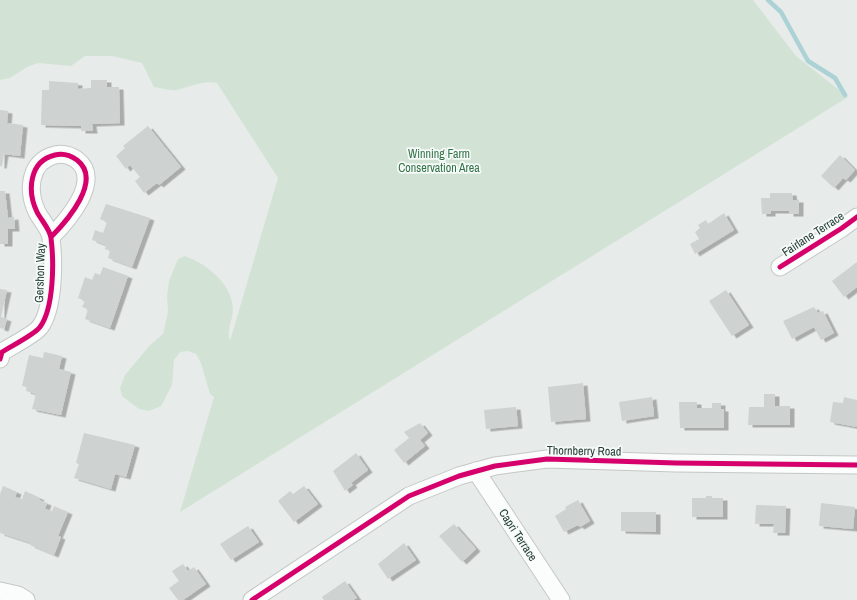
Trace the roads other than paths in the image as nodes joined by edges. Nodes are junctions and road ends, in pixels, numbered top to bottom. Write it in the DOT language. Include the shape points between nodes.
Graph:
graph roads {
  1 [pos="857,217"];
  2 [pos="51,237"];
  3 [pos="780,267"];
  4 [pos="0,359"];
  5 [pos="857,465"];
  6 [pos="476,471"];
  7 [pos="0,591"];
  8 [pos="26,600"];
  9 [pos="252,600"];
  10 [pos="561,600"];
  1 -- 3 [label="street, Fairlane Terrace"];
  2 -- 4 [label="street, Gershon Way" via="49,309 39,328 2,352"];
  5 -- 6 [label="street, Thornberry Road" via="676,464 547,459 520,461"];
  6 -- 9 [label="street, Thornberry Road" via="409,496"];
  6 -- 10 [label="street, Capri Terrace"];
  7 -- 8 [label="street" via="18,595"];
}
